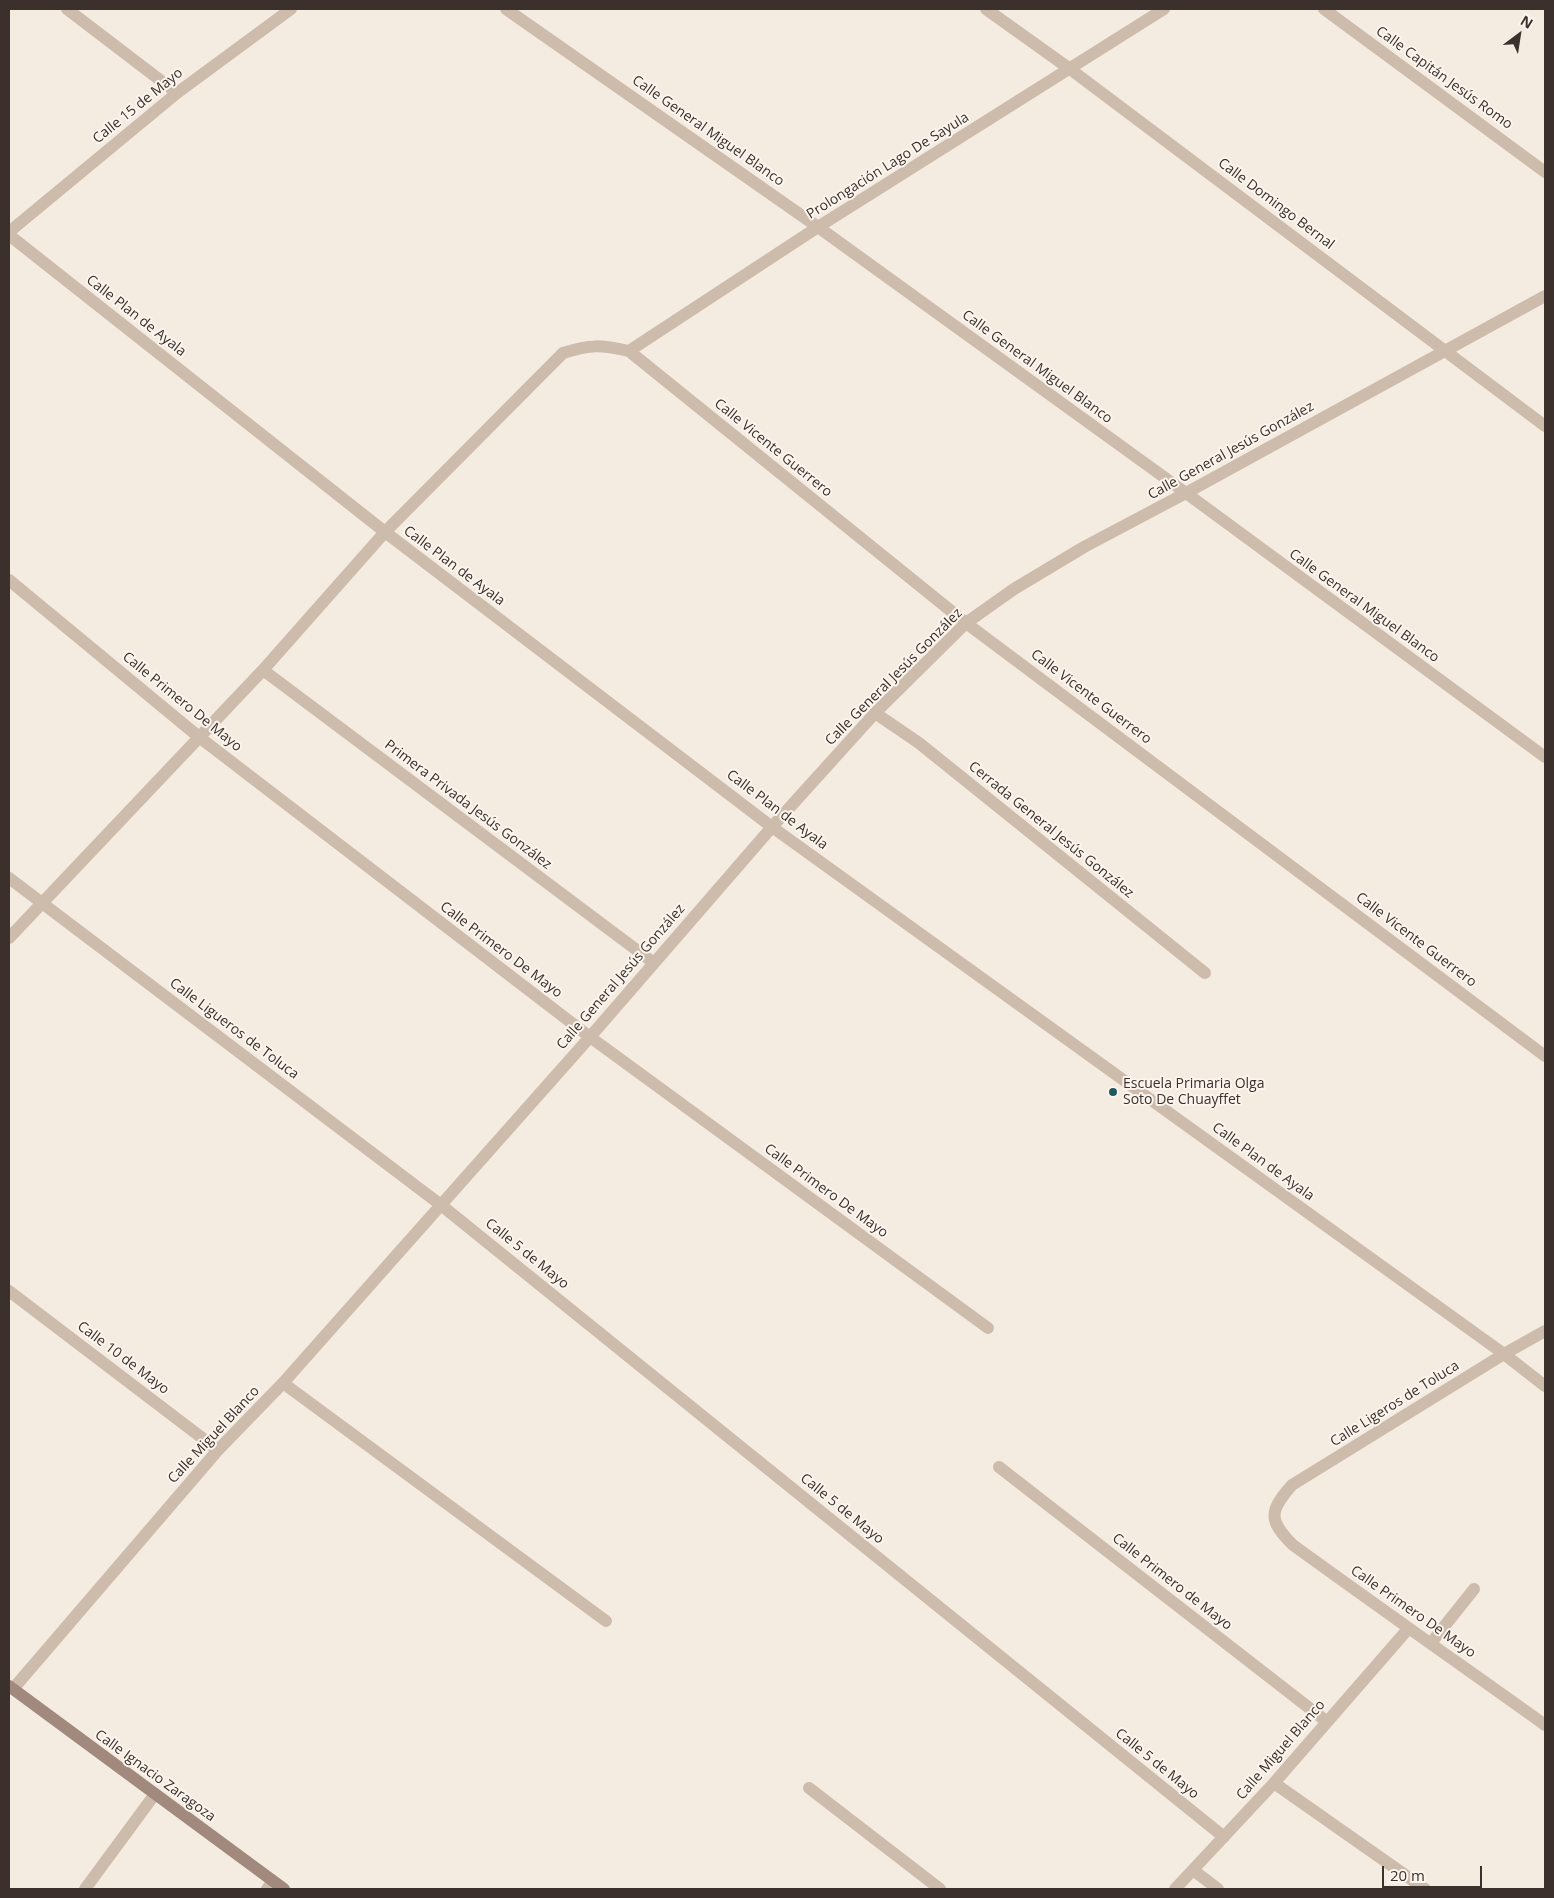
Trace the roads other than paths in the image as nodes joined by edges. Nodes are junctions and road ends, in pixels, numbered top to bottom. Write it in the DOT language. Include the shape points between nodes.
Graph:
graph roads {
  1 [pos="67,9"];
  2 [pos="291,9"];
  3 [pos="506,9"];
  4 [pos="986,9"];
  5 [pos="1164,9"];
  6 [pos="1324,9"];
  7 [pos="1070,69"];
  8 [pos="177,93"];
  9 [pos="1545,172"];
  10 [pos="818,227"];
  11 [pos="9,233"];
  12 [pos="1545,296"];
  13 [pos="629,351"];
  14 [pos="1445,351"];
  15 [pos="1545,426"];
  16 [pos="1186,494"];
  17 [pos="385,532"];
  18 [pos="9,580"];
  19 [pos="966,623"];
  20 [pos="263,670"];
  21 [pos="875,713"];
  22 [pos="199,737"];
  23 [pos="1545,757"];
  24 [pos="772,827"];
  25 [pos="9,878"];
  26 [pos="42,903"];
  27 [pos="9,938"];
  28 [pos="654,963"];
  29 [pos="1205,973"];
  30 [pos="590,1037"];
  31 [pos="1545,1056"];
  32 [pos="441,1204"];
  33 [pos="9,1291"];
  34 [pos="988,1328"];
  35 [pos="1545,1331"];
  36 [pos="1504,1354"];
  37 [pos="284,1383"];
  38 [pos="1545,1386"];
  39 [pos="218,1450"];
  40 [pos="999,1467"];
  41 [pos="1274,1515"];
  42 [pos="1474,1588"];
  43 [pos="606,1621"];
  44 [pos="1408,1629"];
  45 [pos="1432,1643"];
  46 [pos="11,1688"];
  47 [pos="1326,1721"];
  48 [pos="1545,1726"];
  49 [pos="1274,1783"];
  50 [pos="809,1788"];
  51 [pos="155,1794"];
  52 [pos="1224,1837"];
  53 [pos="1193,1870"];
  54 [pos="270,1885"];
  55 [pos="84,1889"];
  56 [pos="284,1889"];
  57 [pos="940,1889"];
  58 [pos="1176,1889"];
  59 [pos="1218,1889"];
  60 [pos="1425,1889"];
  1 -- 8 [label="street"];
  2 -- 8 [label="street, Calle 15 de Mayo"];
  3 -- 10 [label="street, Calle General Miguel Blanco"];
  4 -- 7 [label="street, Calle Domingo Bernal"];
  5 -- 7 [label="street, Prolongación Lago De Sayula"];
  6 -- 9 [label="street, Calle Capitán Jesús Romo"];
  7 -- 10 [label="street, Prolongación Lago De Sayula"];
  7 -- 14 [label="street, Calle Domingo Bernal"];
  8 -- 11 [label="street, Calle 15 de Mayo"];
  10 -- 13 [label="street, Prolongación Lago De Sayula"];
  10 -- 16 [label="street, Calle General Miguel Blanco"];
  11 -- 17 [label="street, Calle Plan de Ayala"];
  12 -- 14 [label="street, Calle General Jesús González"];
  13 -- 17 [label="street" via="603,345 585,346 563,353"];
  13 -- 19 [label="street, Calle Vicente Guerrero"];
  14 -- 15 [label="street, Calle Domingo Bernal"];
  14 -- 16 [label="street, Calle General Jesús González"];
  16 -- 19 [label="street, Calle General Jesús González" via="1084,547 1014,589"];
  16 -- 23 [label="street, Calle General Miguel Blanco"];
  17 -- 20 [label="street"];
  17 -- 24 [label="street, Calle Plan de Ayala"];
  18 -- 22 [label="street, Calle Primero De Mayo"];
  19 -- 21 [label="street, Calle General Jesús González"];
  19 -- 31 [label="street, Calle Vicente Guerrero"];
  20 -- 22 [label="street"];
  20 -- 28 [label="street, Primera Privada Jesús González"];
  21 -- 24 [label="street, Calle General Jesús González"];
  21 -- 29 [label="street, Cerrada General Jesús González" via="919,743"];
  22 -- 26 [label="street"];
  22 -- 30 [label="street, Calle Primero De Mayo"];
  24 -- 28 [label="street, Calle General Jesús González"];
  24 -- 36 [label="street, Calle Plan de Ayala"];
  25 -- 26 [label="street, Calle Ligueros de Toluca"];
  26 -- 27 [label="street"];
  26 -- 32 [label="street, Calle Ligueros de Toluca"];
  28 -- 30 [label="street, Calle General Jesús González"];
  30 -- 32 [label="street, Calle General Jesús González"];
  30 -- 34 [label="street, Calle Primero De Mayo"];
  32 -- 37 [label="street, Calle Miguel Blanco"];
  32 -- 52 [label="street, Calle 5 de Mayo"];
  33 -- 39 [label="street, Calle 10 de Mayo"];
  35 -- 36 [label="street, Calle Ligeros de Toluca"];
  36 -- 38 [label="street, Calle Plan de Ayala"];
  36 -- 41 [label="street, Calle Ligeros de Toluca" via="1292,1485 1278,1501"];
  37 -- 39 [label="street, Calle Miguel Blanco"];
  37 -- 43 [label="street"];
  39 -- 46 [label="street, Calle Miguel Blanco"];
  40 -- 47 [label="street, Calle Primero de Mayo"];
  41 -- 44 [label="street, Calle Primero De Mayo" via="1279,1531 1293,1545"];
  42 -- 45 [label="street"];
  44 -- 45 [label="street, Calle Primero De Mayo"];
  44 -- 47 [label="street, Calle Miguel Blanco"];
  45 -- 48 [label="street, Calle Primero De Mayo"];
  46 -- 51 [label="main road, Calle Ignacio Zaragoza"];
  47 -- 49 [label="street, Calle Miguel Blanco"];
  49 -- 52 [label="street, Calle Miguel Blanco"];
  49 -- 60 [label="street"];
  50 -- 57 [label="street"];
  51 -- 54 [label="main road, Calle Ignacio Zaragoza"];
  51 -- 55 [label="street"];
  52 -- 53 [label="street, Calle Miguel Blanco"];
  53 -- 58 [label="street, Calle Miguel Blanco"];
  53 -- 59 [label="street"];
  54 -- 56 [label="main road, Calle Ignacio Zaragoza"];
}
